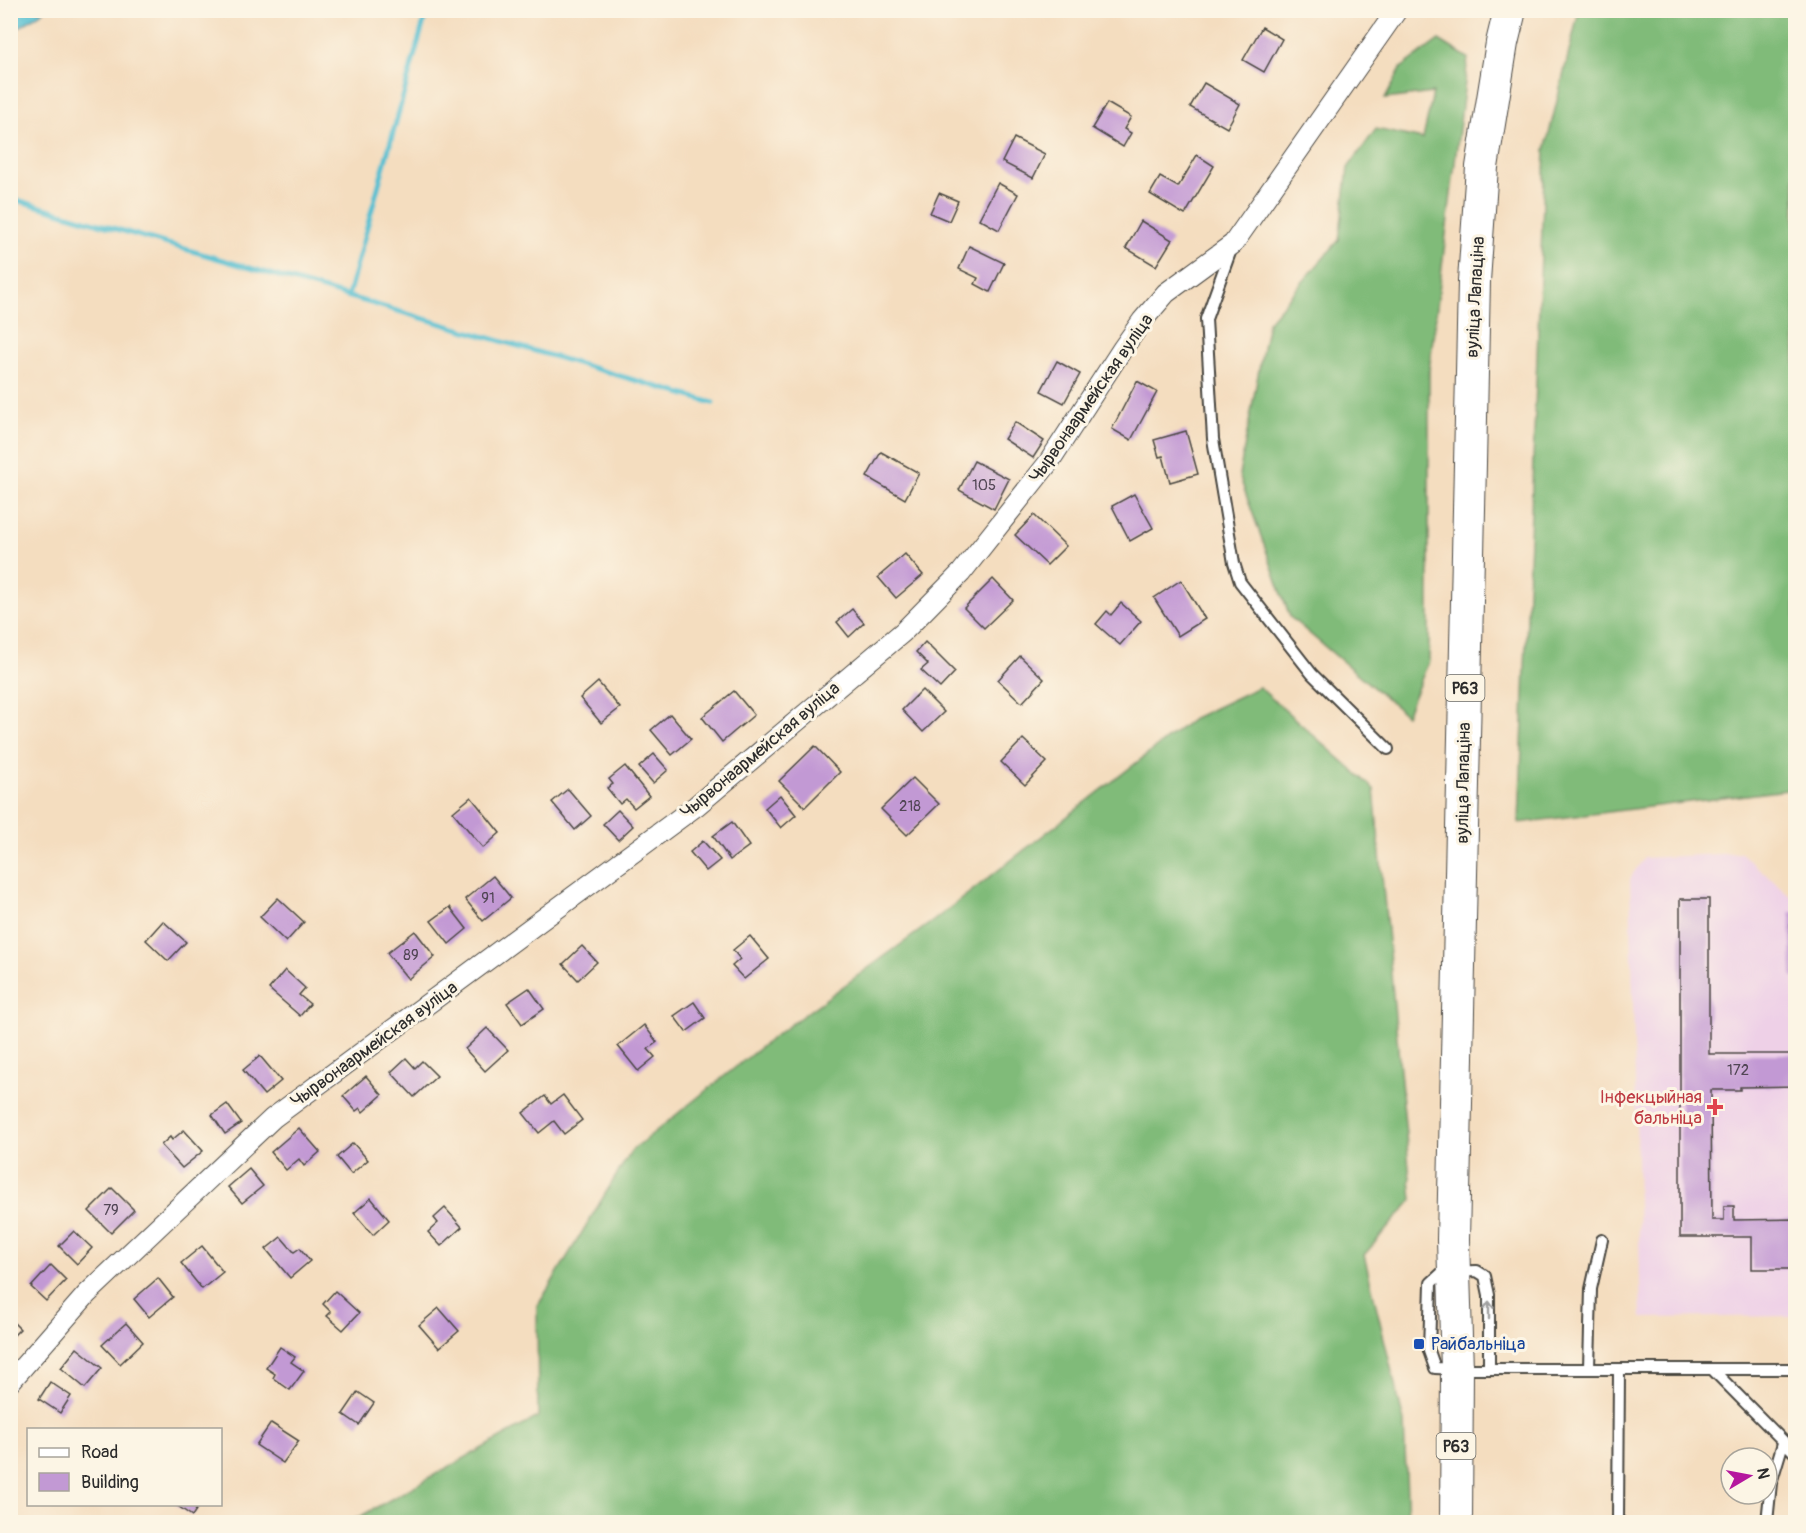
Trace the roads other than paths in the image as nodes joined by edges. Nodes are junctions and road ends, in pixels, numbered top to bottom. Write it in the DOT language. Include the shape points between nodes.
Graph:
graph roads {
  1 [pos="1397,10"];
  2 [pos="1510,10"];
  3 [pos="1233,244"];
  4 [pos="1388,749"];
  5 [pos="1602,1240"];
  6 [pos="1454,1271"];
  7 [pos="1589,1368"];
  8 [pos="1457,1369"];
  9 [pos="1489,1369"];
  10 [pos="1620,1369"];
  11 [pos="1712,1369"];
  12 [pos="1796,1369"];
  13 [pos="10,1383"];
  14 [pos="1783,1443"];
  15 [pos="1796,1455"];
  16 [pos="1456,1522"];
  17 [pos="1618,1522"];
  18 [pos="1767,1522"];
  1 -- 3 [label="street, Чырвонаармейская вуліца"];
  2 -- 6 [label="main road, вуліца Лапаціна / Р63" via="1482,167 1474,281"];
  3 -- 4 [label="lane" via="1206,319 1213,439 1234,563 1240,582 1312,674"];
  3 -- 13 [label="street, Чырвонаармейская вуліца" via="1166,293 1142,321 1049,462 961,573 903,632 696,806 273,1118 87,1294"];
  5 -- 7 [label="lane" via="1591,1289"];
  6 -- 8 [label="main road, вуліца Лапаціна / Р63"];
  9 -- 6 [label="lane, one-way" via="1490,1295 1485,1276 1477,1271"];
  7 -- 9 [label="lane"];
  7 -- 10 [label="lane"];
  8 -- 9 [label="lane"];
  8 -- 16 [label="main road, вуліца Лапаціна / Р63"];
  10 -- 11 [label="lane"];
  10 -- 17 [label="lane"];
  11 -- 12 [label="lane"];
  11 -- 14 [label="lane"];
  14 -- 15 [label="lane"];
  14 -- 18 [label="lane" via="1771,1483"];
}
